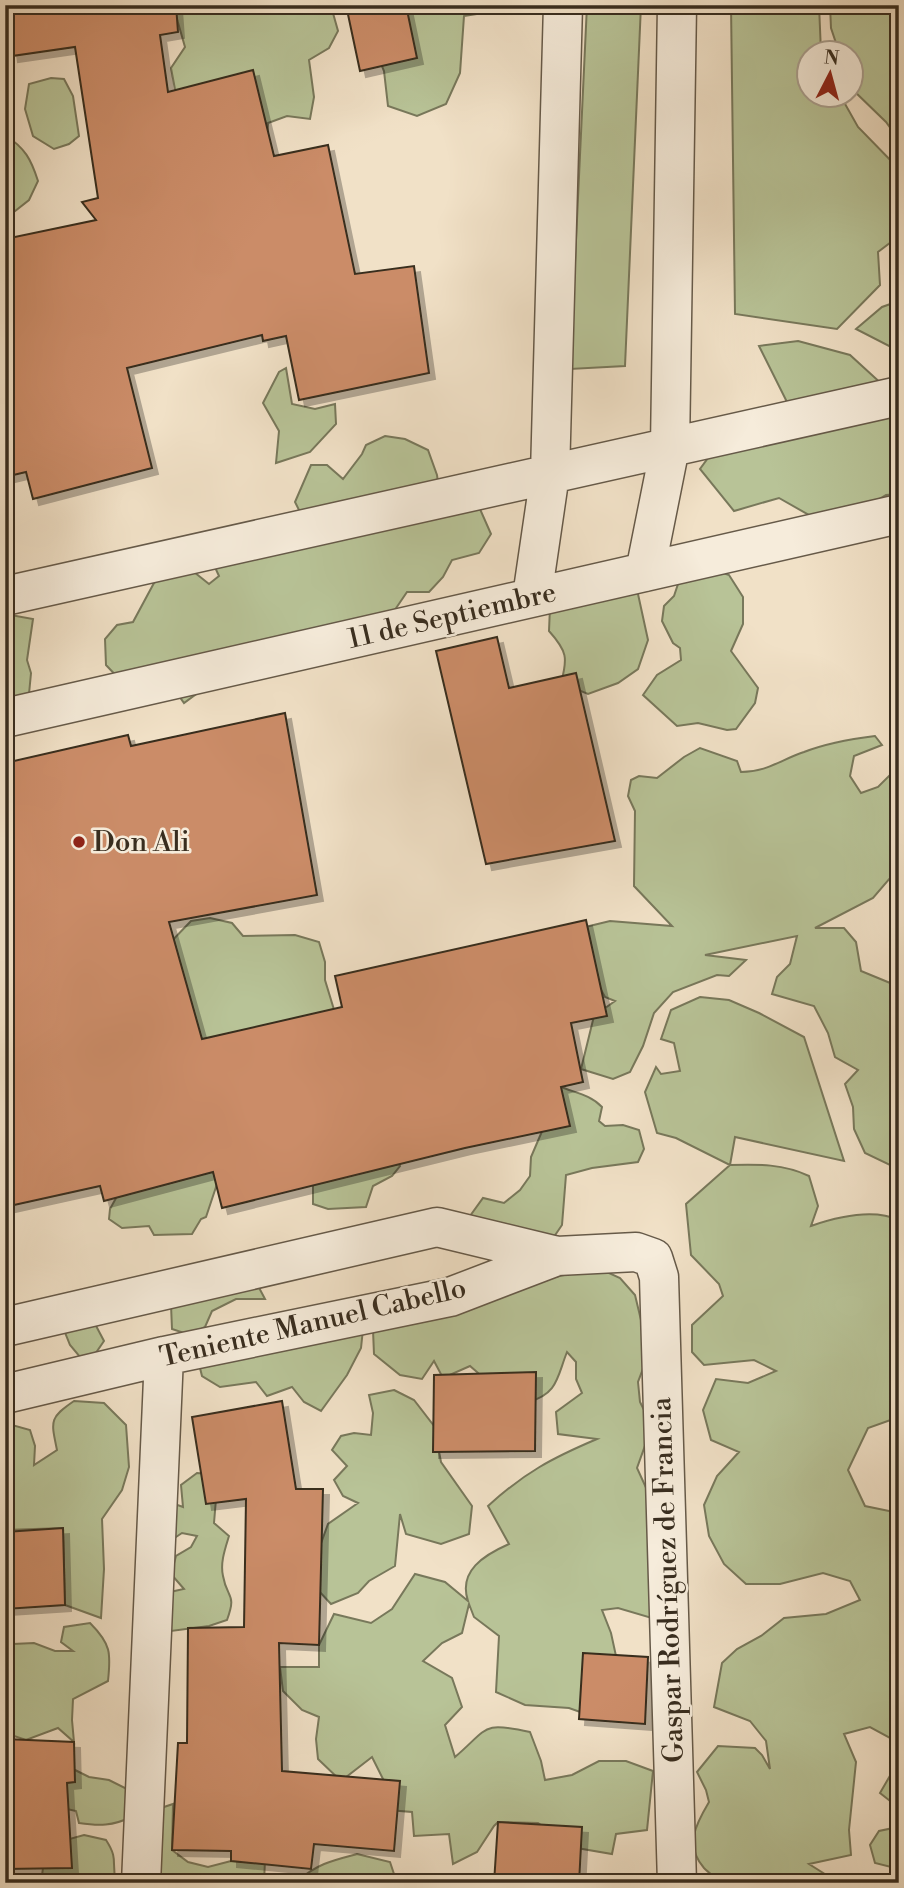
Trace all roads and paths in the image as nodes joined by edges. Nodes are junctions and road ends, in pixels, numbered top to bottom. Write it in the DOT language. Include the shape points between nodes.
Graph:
graph roads {
  1 [pos="563,5"];
  2 [pos="677,5"];
  3 [pos="899,396"];
  4 [pos="670,447"];
  5 [pos="550,474"];
  6 [pos="899,514"];
  7 [pos="645,572"];
  8 [pos="5,596"];
  9 [pos="531,597"];
  10 [pos="5,718"];
  11 [pos="557,1256"];
  12 [pos="5,1327"];
  13 [pos="164,1356"];
  14 [pos="5,1394"];
  15 [pos="141,1883"];
  16 [pos="677,1883"];
  1 -- 5 [label="street"];
  2 -- 4 [label="street"];
  3 -- 4 [label="street"];
  4 -- 5 [label="street"];
  4 -- 7 [label="street"];
  5 -- 8 [label="street"];
  5 -- 9 [label="street"];
  6 -- 7 [label="street, 11 de Septiembre"];
  7 -- 9 [label="street, 11 de Septiembre"];
  9 -- 10 [label="street, 11 de Septiembre"];
  11 -- 12 [label="street, Teniente Manuel Cabello" via="437,1227"];
  11 -- 13 [label="street, Teniente Manuel Cabello" via="450,1297"];
  11 -- 16 [label="street, Gaspar Rodríguez de Francia" via="636,1252 653,1258 659,1277"];
  13 -- 14 [label="street, Teniente Manuel Cabello"];
  13 -- 15 [label="street"];
}
